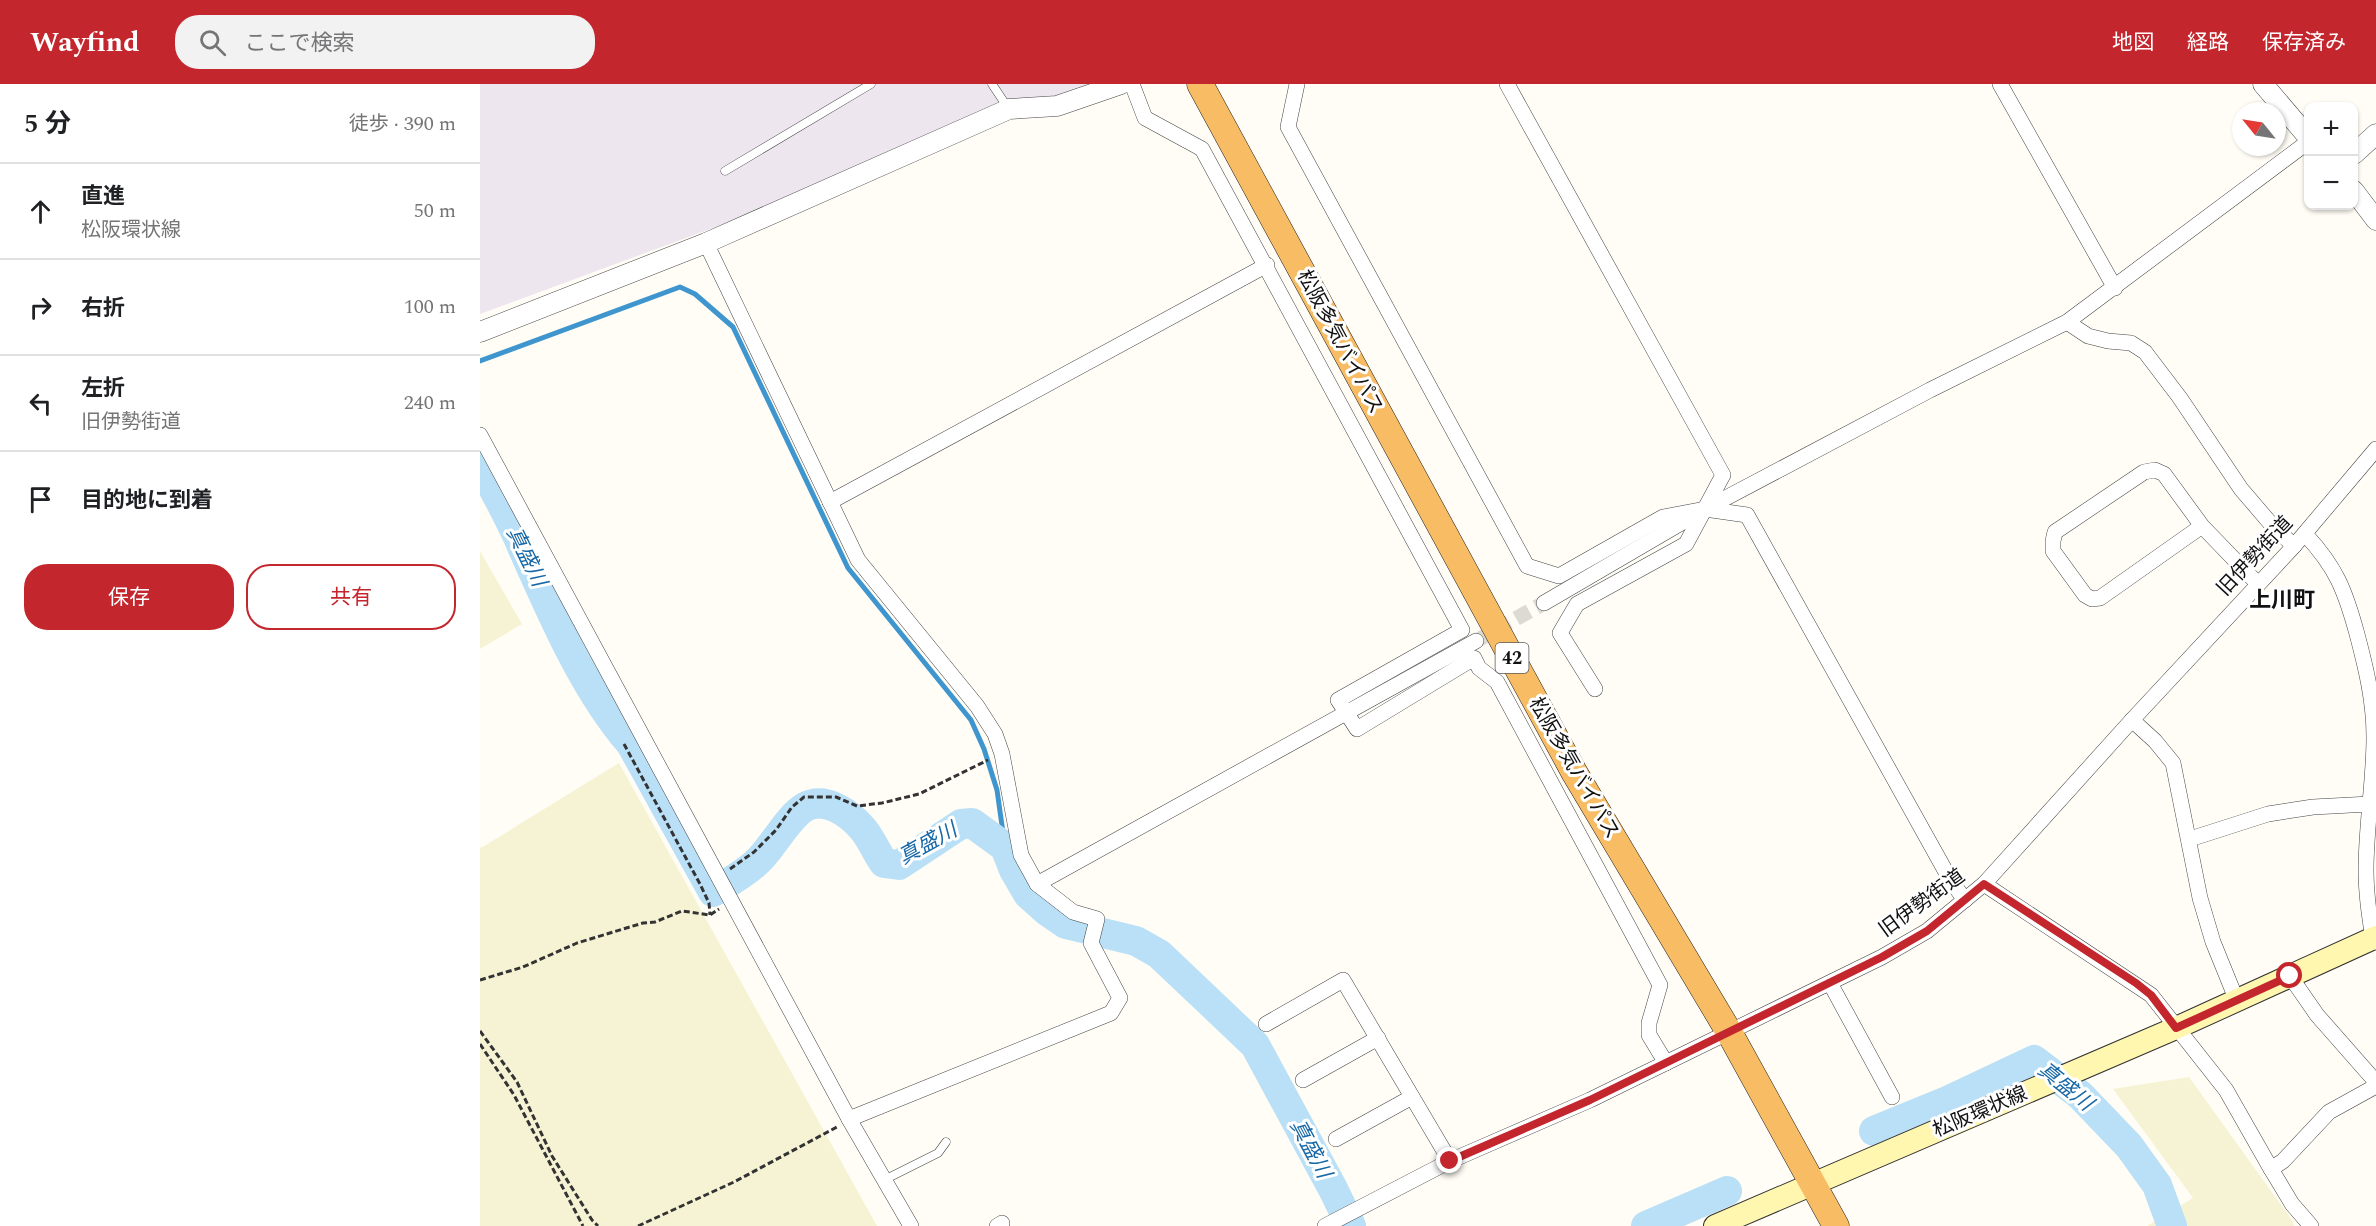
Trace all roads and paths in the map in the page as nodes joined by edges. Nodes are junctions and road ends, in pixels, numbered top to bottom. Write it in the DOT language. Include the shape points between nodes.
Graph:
graph roads {
  1 [pos="871,84"];
  2 [pos="993,84"];
  3 [pos="1121,84"];
  4 [pos="1132,84"];
  5 [pos="1200,84"];
  6 [pos="1297,84"];
  7 [pos="1507,84"];
  8 [pos="2000,84"];
  9 [pos="2263,84"];
  10 [pos="1009,109"];
  11 [pos="2304,132"];
  12 [pos="2376,134"];
  13 [pos="2304,145"];
  14 [pos="2358,150"];
  15 [pos="725,171"];
  16 [pos="2358,196"];
  17 [pos="2376,220"];
  18 [pos="706,243"];
  19 [pos="1267,265"];
  20 [pos="2115,288"];
  21 [pos="2067,322"];
  22 [pos="480,332"];
  23 [pos="480,435"];
  24 [pos="2376,449"];
  25 [pos="830,502"];
  26 [pos="1705,509"];
  27 [pos="2202,526"];
  28 [pos="2305,534"];
  29 [pos="2294,546"];
  30 [pos="2258,584"];
  31 [pos="1544,603"];
  32 [pos="1476,641"];
  33 [pos="2370,661"];
  34 [pos="1595,689"];
  35 [pos="1346,714"];
  36 [pos="2132,720"];
  37 [pos="624,744"];
  38 [pos="977,764"];
  39 [pos="2370,804"];
  40 [pos="2190,839"];
  41 [pos="719,877"];
  42 [pos="1037,884"];
  43 [pos="1984,884"];
  44 [pos="1965,900"];
  45 [pos="730,901"];
  46 [pos="710,915"];
  47 [pos="2375,939"];
  48 [pos="2290,976"];
  49 [pos="480,980"];
  50 [pos="1830,982"];
  51 [pos="2237,1001"];
  52 [pos="1266,1024"];
  53 [pos="2176,1028"];
  54 [pos="480,1031"];
  55 [pos="1729,1032"];
  56 [pos="1378,1038"];
  57 [pos="480,1044"];
  58 [pos="1666,1063"];
  59 [pos="1303,1080"];
  60 [pos="2376,1084"];
  61 [pos="1412,1097"];
  62 [pos="1892,1097"];
  63 [pos="849,1119"];
  64 [pos="1336,1139"];
  65 [pos="946,1142"];
  66 [pos="1450,1161"];
  67 [pos="2271,1169"];
  68 [pos="884,1180"];
  69 [pos="1812,1184"];
  70 [pos="1327,1225"];
  71 [pos="583,1226"];
  72 [pos="598,1226"];
  73 [pos="638,1226"];
  74 [pos="910,1226"];
  75 [pos="1715,1226"];
  76 [pos="1836,1226"];
  77 [pos="2311,1226"];
  1 -- 15 [label="lane"];
  2 -- 10 [label="lane"];
  3 -- 10 [label="street" via="1058,106"];
  4 -- 19 [label="street" via="1145,118 1202,149"];
  5 -- 55 [label="highway, 松阪多気バイパス / 42" via="1574,772"];
  6 -- 26 [label="street" via="1288,127 1527,566 1559,576 1663,517"];
  7 -- 26 [label="street" via="1723,475"];
  8 -- 20 [label="street"];
  9 -- 11 [label="street"];
  10 -- 18 [label="street"];
  12 -- 14 [label="street"];
  13 -- 20 [label="street"];
  16 -- 17 [label="street"];
  18 -- 22 [label="street"];
  18 -- 25 [label="street"];
  19 -- 25 [label="street"];
  19 -- 35 [label="street" via="1462,630 1338,700"];
  20 -- 21 [label="street"];
  21 -- 26 [label="street"];
  21 -- 29 [label="street" via="2088,336 2131,343 2145,352 2247,497"];
  23 -- 41 [label="street"];
  24 -- 28 [label="street, 旧伊勢街道"];
  25 -- 42 [label="street" via="858,560 977,706 995,734 1021,855"];
  26 -- 31 [label="street"];
  26 -- 34 [label="street" via="1686,543 1577,604 1560,633"];
  26 -- 44 [label="street" via="1747,515"];
  27 -- 27 [label="street" via="2164,474 2155,470 2144,472 2055,532 2053,551 2085,595 2100,598"];
  27 -- 30 [label="street"];
  28 -- 29 [label="street, 旧伊勢街道"];
  28 -- 33 [label="street" via="2323,553 2341,583"];
  29 -- 30 [label="street, 旧伊勢街道"];
  30 -- 36 [label="street, 旧伊勢街道"];
  32 -- 35 [label="street"];
  33 -- 39 [label="street" via="2374,730"];
  35 -- 42 [label="street"];
  35 -- 58 [label="street" via="1357,729 1474,658 1479,668 1497,682 1660,984 1648,1023 1649,1035"];
  36 -- 40 [label="street" via="2173,763"];
  36 -- 43 [label="street, 旧伊勢街道"];
  37 -- 46 [label="path" via="700,884"];
  38 -- 41 [label="path" via="919,794 882,803 857,806 836,797 804,797 754,852"];
  39 -- 40 [label="street" via="2268,814"];
  39 -- 47 [label="street" via="2367,905"];
  40 -- 51 [label="street" via="2213,942"];
  41 -- 45 [label="street"];
  42 -- 63 [label="street" via="1073,912 1097,919 1091,943 1120,998 1110,1013"];
  43 -- 44 [label="street, 旧伊勢街道"];
  43 -- 53 [label="street" via="2136,983 2151,995"];
  44 -- 50 [label="street, 旧伊勢街道" via="1927,931"];
  45 -- 46 [label="path"];
  45 -- 63 [label="street"];
  46 -- 49 [label="path" via="682,911 577,943 523,967"];
  47 -- 48 [label="main road, 松阪環状線"];
  48 -- 51 [label="main road, 松阪環状線"];
  48 -- 60 [label="street" via="2317,1015"];
  50 -- 55 [label="street, 旧伊勢街道"];
  50 -- 62 [label="street"];
  51 -- 53 [label="main road, 松阪環状線"];
  52 -- 56 [label="street" via="1343,980"];
  53 -- 67 [label="street" via="2226,1090"];
  53 -- 69 [label="main road, 松阪環状線"];
  54 -- 72 [label="path" via="517,1082 552,1156"];
  55 -- 58 [label="street, 旧伊勢街道"];
  55 -- 69 [label="highway, 松阪多気バイパス / 42"];
  56 -- 59 [label="street"];
  56 -- 61 [label="street"];
  57 -- 71 [label="path" via="514,1095"];
  58 -- 66 [label="street, 旧伊勢街道"];
  60 -- 67 [label="street" via="2329,1112"];
  61 -- 64 [label="street"];
  61 -- 66 [label="street"];
  63 -- 68 [label="street"];
  63 -- 73 [label="path" via="792,1153"];
  65 -- 68 [label="lane" via="938,1153"];
  66 -- 70 [label="street, 旧伊勢街道"];
  67 -- 77 [label="street"];
  68 -- 74 [label="street"];
  69 -- 75 [label="main road, 松阪環状線"];
  69 -- 76 [label="highway, 松阪多気バイパス / 42"];
}
